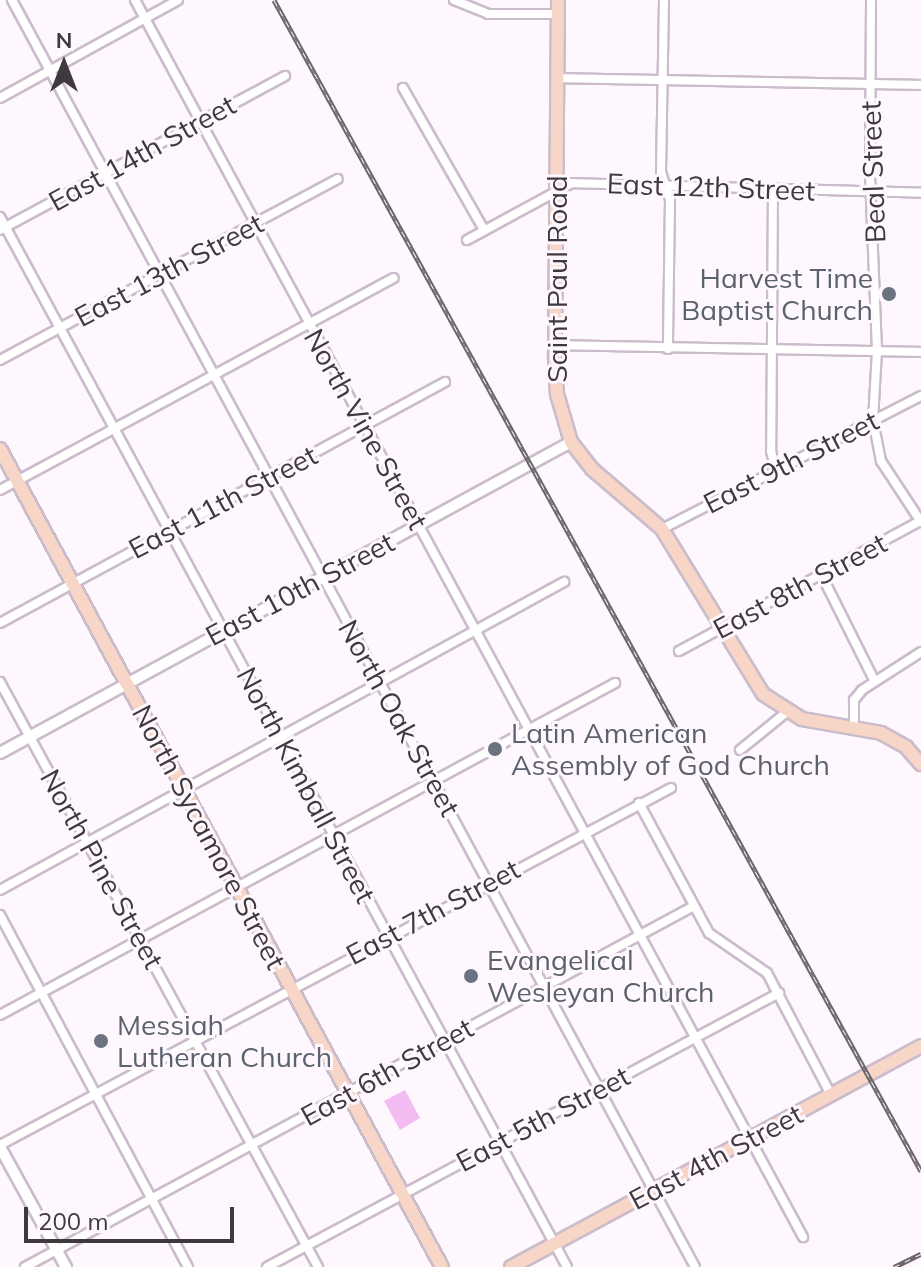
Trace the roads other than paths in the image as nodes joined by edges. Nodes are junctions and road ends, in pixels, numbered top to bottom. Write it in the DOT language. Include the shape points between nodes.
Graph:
graph roads {
  1 [pos="12,0"];
  2 [pos="135,0"];
  3 [pos="178,0"];
  4 [pos="454,0"];
  5 [pos="558,0"];
  6 [pos="664,0"];
  7 [pos="871,0"];
  8 [pos="558,14"];
  9 [pos="145,18"];
  10 [pos="49,74"];
  11 [pos="285,76"];
  12 [pos="557,78"];
  13 [pos="663,80"];
  14 [pos="871,85"];
  15 [pos="921,85"];
  16 [pos="403,88"];
  17 [pos="0,98"];
  18 [pos="200,122"];
  19 [pos="103,174"];
  20 [pos="337,179"];
  21 [pos="664,186"];
  22 [pos="773,189"];
  23 [pos="556,190"];
  24 [pos="872,192"];
  25 [pos="921,193"];
  26 [pos="0,217"];
  27 [pos="255,225"];
  28 [pos="3,229"];
  29 [pos="484,230"];
  30 [pos="467,240"];
  31 [pos="157,276"];
  32 [pos="394,278"];
  33 [pos="307,323"];
  34 [pos="59,328"];
  35 [pos="555,345"];
  36 [pos="668,349"];
  37 [pos="772,350"];
  38 [pos="877,351"];
  39 [pos="921,352"];
  40 [pos="0,360"];
  41 [pos="215,378"];
  42 [pos="445,382"];
  43 [pos="921,396"];
  44 [pos="873,420"];
  45 [pos="363,425"];
  46 [pos="113,428"];
  47 [pos="571,442"];
  48 [pos="0,449"];
  49 [pos="776,471"];
  50 [pos="268,479"];
  51 [pos="16,481"];
  52 [pos="0,490"];
  53 [pos="920,522"];
  54 [pos="420,524"];
  55 [pos="662,529"];
  56 [pos="169,531"];
  57 [pos="821,574"];
  58 [pos="321,579"];
  59 [pos="564,582"];
  60 [pos="71,585"];
  61 [pos="0,623"];
  62 [pos="722,627"];
  63 [pos="222,630"];
  64 [pos="474,630"];
  65 [pos="679,651"];
  66 [pos="921,652"];
  67 [pos="873,678"];
  68 [pos="381,680"];
  69 [pos="0,682"];
  70 [pos="615,683"];
  71 [pos="126,685"];
  72 [pos="788,711"];
  73 [pos="854,726"];
  74 [pos="525,729"];
  75 [pos="279,736"];
  76 [pos="30,737"];
  77 [pos="740,750"];
  78 [pos="0,753"];
  79 [pos="921,764"];
  80 [pos="435,780"];
  81 [pos="184,788"];
  82 [pos="671,788"];
  83 [pos="639,803"];
  84 [pos="582,833"];
  85 [pos="334,836"];
  86 [pos="86,840"];
  87 [pos="489,882"];
  88 [pos="238,888"];
  89 [pos="0,890"];
  90 [pos="692,907"];
  91 [pos="0,915"];
  92 [pos="639,935"];
  93 [pos="387,936"];
  94 [pos="141,940"];
  95 [pos="545,986"];
  96 [pos="291,989"];
  97 [pos="42,993"];
  98 [pos="779,993"];
  99 [pos="0,1015"];
  100 [pos="694,1038"];
  101 [pos="197,1040"];
  102 [pos="444,1041"];
  103 [pos="921,1046"];
  104 [pos="600,1089"];
  105 [pos="348,1093"];
  106 [pos="831,1095"];
  107 [pos="95,1096"];
  108 [pos="749,1139"];
  109 [pos="499,1143"];
  110 [pos="0,1146"];
  111 [pos="252,1146"];
  112 [pos="654,1190"];
  113 [pos="403,1194"];
  114 [pos="152,1200"];
  115 [pos="803,1237"];
  116 [pos="554,1244"];
  117 [pos="306,1246"];
  118 [pos="57,1250"];
  119 [pos="25,1267"];
  120 [pos="66,1267"];
  121 [pos="188,1267"];
  122 [pos="267,1267"];
  123 [pos="318,1267"];
  124 [pos="442,1267"];
  125 [pos="511,1267"];
  126 [pos="567,1267"];
  127 [pos="695,1267"];
  1 -- 10 [label="street, North Oak Street"];
  2 -- 9 [label="street, North Vine Street"];
  3 -- 9 [label="street"];
  4 -- 8 [label="street" via="488,14"];
  5 -- 8 [label="main road, Saint Paul Road"];
  6 -- 13 [label="street"];
  7 -- 14 [label="street, Beal Street"];
  8 -- 12 [label="main road, Saint Paul Road"];
  9 -- 10 [label="street"];
  9 -- 18 [label="street, North Vine Street"];
  10 -- 17 [label="street"];
  10 -- 19 [label="street, North Oak Street"];
  11 -- 18 [label="street, East 14th Street"];
  12 -- 13 [label="street"];
  12 -- 23 [label="main road, Saint Paul Road"];
  13 -- 14 [label="street"];
  13 -- 21 [label="street"];
  14 -- 15 [label="street"];
  14 -- 24 [label="street, Beal Street"];
  16 -- 29 [label="street"];
  18 -- 19 [label="street, East 14th Street"];
  18 -- 27 [label="street, North Vine Street"];
  19 -- 28 [label="street, East 14th Street"];
  19 -- 31 [label="street, North Oak Street"];
  20 -- 27 [label="street, East 13th Street"];
  21 -- 22 [label="street, East 12th Street"];
  21 -- 23 [label="street, East 12th Street" via="572,183"];
  21 -- 36 [label="street" via="670,199"];
  22 -- 24 [label="street, East 12th Street"];
  22 -- 37 [label="street"];
  23 -- 29 [label="street, East 12th Street"];
  23 -- 35 [label="main road, Saint Paul Road"];
  24 -- 25 [label="street, East 12th Street"];
  24 -- 38 [label="street, Beal Street"];
  26 -- 28 [label="street, North Kimball Street"];
  27 -- 31 [label="street, East 13th Street"];
  27 -- 33 [label="street, North Vine Street"];
  28 -- 34 [label="street, North Kimball Street"];
  29 -- 30 [label="street, East 12th Street"];
  31 -- 34 [label="street, East 13th Street"];
  31 -- 41 [label="street, North Oak Street"];
  32 -- 33 [label="street"];
  33 -- 41 [label="street"];
  33 -- 45 [label="street, North Vine Street"];
  34 -- 40 [label="street, East 13th Street"];
  34 -- 46 [label="street, North Kimball Street"];
  35 -- 36 [label="street"];
  35 -- 47 [label="main road, Saint Paul Road" via="557,394"];
  36 -- 37 [label="street"];
  37 -- 38 [label="street"];
  37 -- 49 [label="street" via="771,451"];
  38 -- 39 [label="street"];
  38 -- 44 [label="street, Beal Street"];
  41 -- 46 [label="street"];
  41 -- 50 [label="street, North Oak Street"];
  42 -- 45 [label="street, East 11th Street"];
  43 -- 44 [label="street, East 9th Street"];
  44 -- 49 [label="street, East 9th Street"];
  44 -- 53 [label="street, Beal Street" via="881,461"];
  45 -- 50 [label="street, East 11th Street"];
  45 -- 54 [label="street, North Vine Street"];
  46 -- 51 [label="street"];
  46 -- 56 [label="street, North Kimball Street"];
  47 -- 54 [label="street, East 10th Street"];
  47 -- 55 [label="main road, Saint Paul Road" via="592,469"];
  48 -- 51 [label="main road, North Sycamore Street"];
  49 -- 55 [label="street, East 9th Street"];
  50 -- 56 [label="street, East 11th Street"];
  50 -- 58 [label="street, North Oak Street"];
  51 -- 52 [label="street"];
  51 -- 60 [label="main road, North Sycamore Street"];
  53 -- 57 [label="street, East 8th Street"];
  54 -- 58 [label="street, East 10th Street"];
  54 -- 64 [label="street, North Vine Street"];
  55 -- 62 [label="main road, Saint Paul Road"];
  56 -- 60 [label="street, East 11th Street"];
  56 -- 63 [label="street, North Kimball Street"];
  57 -- 62 [label="street, East 8th Street"];
  57 -- 67 [label="street"];
  58 -- 63 [label="street, East 10th Street"];
  58 -- 68 [label="street, North Oak Street"];
  59 -- 64 [label="street"];
  60 -- 61 [label="street, East 11th Street"];
  60 -- 71 [label="main road, North Sycamore Street"];
  62 -- 65 [label="street, East 8th Street"];
  62 -- 72 [label="main road, Saint Paul Road" via="763,694"];
  63 -- 71 [label="street, East 10th Street"];
  63 -- 75 [label="street, North Kimball Street"];
  64 -- 68 [label="street"];
  64 -- 74 [label="street, North Vine Street"];
  66 -- 67 [label="street"];
  67 -- 73 [label="street" via="854,700"];
  68 -- 75 [label="street"];
  68 -- 80 [label="street, North Oak Street"];
  69 -- 76 [label="street, North Pine Street"];
  70 -- 74 [label="street"];
  71 -- 76 [label="street, East 10th Street"];
  71 -- 81 [label="main road, North Sycamore Street"];
  72 -- 73 [label="main road, Saint Paul Road"];
  72 -- 77 [label="street"];
  73 -- 79 [label="main road, Saint Paul Road" via="906,747"];
  74 -- 80 [label="street"];
  74 -- 84 [label="street, North Vine Street"];
  75 -- 81 [label="street"];
  75 -- 85 [label="street, North Kimball Street"];
  76 -- 78 [label="street, East 10th Street"];
  76 -- 86 [label="street, North Pine Street"];
  80 -- 85 [label="street"];
  80 -- 87 [label="street, North Oak Street"];
  81 -- 86 [label="street"];
  81 -- 88 [label="main road, North Sycamore Street"];
  82 -- 83 [label="street, East 7th Street"];
  83 -- 84 [label="street, East 7th Street"];
  83 -- 90 [label="street"];
  84 -- 87 [label="street, East 7th Street"];
  84 -- 92 [label="street, North Vine Street"];
  85 -- 88 [label="street"];
  85 -- 93 [label="street, North Kimball Street"];
  86 -- 89 [label="street"];
  86 -- 94 [label="street, North Pine Street"];
  87 -- 93 [label="street, East 7th Street"];
  87 -- 95 [label="street, North Oak Street"];
  88 -- 94 [label="street"];
  88 -- 96 [label="main road, North Sycamore Street"];
  90 -- 92 [label="street, East 6th Street"];
  90 -- 98 [label="street" via="709,933 767,973"];
  91 -- 97 [label="street"];
  92 -- 95 [label="street, East 6th Street"];
  92 -- 100 [label="street, North Vine Street"];
  93 -- 96 [label="street, East 7th Street"];
  93 -- 102 [label="street, North Kimball Street"];
  94 -- 97 [label="street"];
  94 -- 101 [label="street, North Pine Street"];
  95 -- 102 [label="street, East 6th Street"];
  95 -- 104 [label="street, North Oak Street"];
  96 -- 101 [label="street, East 7th Street"];
  96 -- 105 [label="main road, North Sycamore Street"];
  97 -- 99 [label="street"];
  97 -- 107 [label="street"];
  98 -- 100 [label="street, East 5th Street"];
  98 -- 106 [label="street"];
  100 -- 104 [label="street, East 5th Street"];
  100 -- 108 [label="street, North Vine Street"];
  101 -- 107 [label="street, East 7th Street"];
  101 -- 111 [label="street, North Pine Street"];
  102 -- 105 [label="street, East 6th Street"];
  102 -- 109 [label="street, North Kimball Street"];
  103 -- 106 [label="main road, East 4th Street"];
  104 -- 109 [label="street, East 5th Street"];
  104 -- 112 [label="street, North Oak Street"];
  105 -- 111 [label="street, East 6th Street"];
  105 -- 113 [label="main road, North Sycamore Street"];
  106 -- 108 [label="main road, East 4th Street"];
  107 -- 110 [label="street, East 7th Street"];
  107 -- 114 [label="street"];
  108 -- 112 [label="main road, East 4th Street"];
  108 -- 115 [label="street, North Vine Street"];
  109 -- 113 [label="street, East 5th Street"];
  109 -- 116 [label="street, North Kimball Street"];
  110 -- 118 [label="street"];
  111 -- 114 [label="street, East 6th Street"];
  111 -- 117 [label="street, North Pine Street"];
  112 -- 116 [label="main road, East 4th Street"];
  112 -- 127 [label="street, North Oak Street"];
  113 -- 117 [label="street, East 5th Street"];
  113 -- 124 [label="main road, North Sycamore Street"];
  114 -- 118 [label="street, East 6th Street"];
  114 -- 121 [label="street"];
  116 -- 125 [label="main road, East 4th Street"];
  116 -- 126 [label="street, North Kimball Street"];
  117 -- 122 [label="street, East 5th Street"];
  117 -- 123 [label="street, North Pine Street"];
  118 -- 119 [label="street, East 6th Street"];
  118 -- 120 [label="street"];
}
